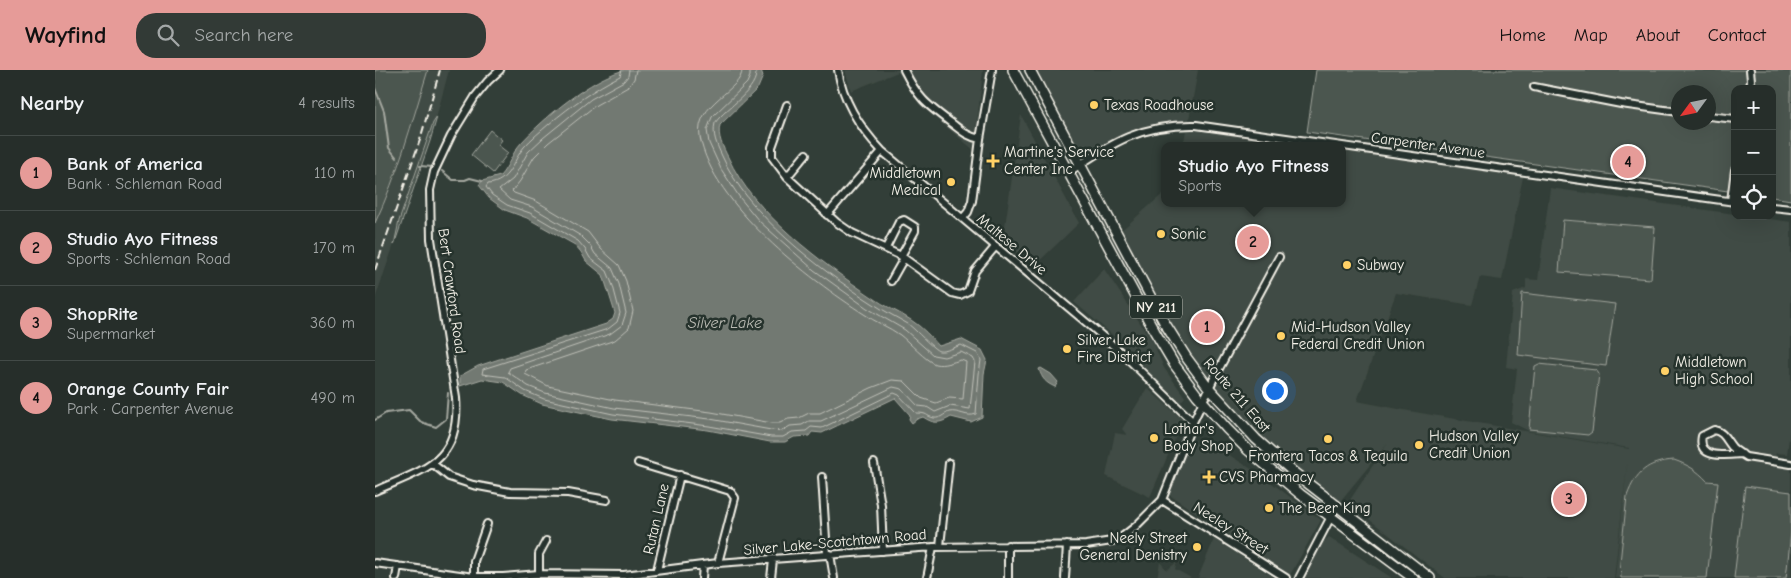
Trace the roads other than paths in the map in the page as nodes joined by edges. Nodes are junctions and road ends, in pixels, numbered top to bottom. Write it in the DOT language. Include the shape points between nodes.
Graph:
graph roads {
  1 [pos="500,70"];
  2 [pos="838,70"];
  3 [pos="904,70"];
  4 [pos="992,70"];
  5 [pos="1013,70"];
  6 [pos="1030,70"];
  7 [pos="1750,70"];
  8 [pos="1750,85"];
  9 [pos="1534,87"];
  10 [pos="787,105"];
  11 [pos="1671,111"];
  12 [pos="1716,117"];
  13 [pos="1731,119"];
  14 [pos="980,139"];
  15 [pos="1316,142"];
  16 [pos="1346,146"];
  17 [pos="882,151"];
  18 [pos="806,154"];
  19 [pos="1080,164"];
  20 [pos="1068,173"];
  21 [pos="787,177"];
  22 [pos="1731,201"];
  23 [pos="1776,207"];
  24 [pos="1791,209"];
  25 [pos="827,215"];
  26 [pos="963,218"];
  27 [pos="996,246"];
  28 [pos="886,248"];
  29 [pos="903,257"];
  30 [pos="1279,257"];
  31 [pos="891,281"];
  32 [pos="1209,388"];
  33 [pos="1203,402"];
  34 [pos="1193,422"];
  35 [pos="1742,454"];
  36 [pos="638,463"];
  37 [pos="874,463"];
  38 [pos="949,463"];
  39 [pos="433,464"];
  40 [pos="1791,464"];
  41 [pos="680,475"];
  42 [pos="822,477"];
  43 [pos="375,491"];
  44 [pos="607,500"];
  45 [pos="1162,500"];
  46 [pos="1337,506"];
  47 [pos="1332,516"];
  48 [pos="487,524"];
  49 [pos="546,542"];
  50 [pos="1008,545"];
  51 [pos="1067,545"];
  52 [pos="937,546"];
  53 [pos="883,551"];
  54 [pos="828,554"];
  55 [pos="773,560"];
  56 [pos="375,563"];
  57 [pos="718,563"];
  58 [pos="703,565"];
  59 [pos="398,566"];
  60 [pos="657,570"];
  61 [pos="539,574"];
  62 [pos="624,576"];
  63 [pos="473,577"];
  64 [pos="396,578"];
  65 [pos="702,578"];
  66 [pos="771,578"];
  67 [pos="834,578"];
  68 [pos="927,578"];
  69 [pos="1008,578"];
  70 [pos="1065,578"];
  71 [pos="1286,578"];
  72 [pos="1299,578"];
  73 [pos="1413,578"];
  74 [pos="1430,578"];
  1 -- 39 [label="street, Bert Crawford Road" via="475,97 451,136 434,172 430,190 431,239 457,410 450,443"];
  2 -- 17 [label="street, Maltese Drive" via="854,116"];
  3 -- 14 [label="street" via="929,107 969,137"];
  4 -- 14 [label="street"];
  5 -- 20 [label="main road, Route 211 East / NY 211"];
  6 -- 19 [label="main road, Route 211 East / NY 211"];
  7 -- 8 [label="street"];
  9 -- 11 [label="street"];
  10 -- 21 [label="street" via="772,147 772,157"];
  12 -- 13 [label="street"];
  14 -- 26 [label="street" via="972,201"];
  15 -- 19 [label="street, Carpenter Avenue" via="1196,125 1170,125 1143,131"];
  16 -- 22 [label="street, Carpenter Avenue"];
  17 -- 25 [label="street"];
  17 -- 26 [label="street, Maltese Drive"];
  18 -- 21 [label="street"];
  19 -- 20 [label="street, Carpenter Avenue"];
  19 -- 32 [label="main road, Route 211 East / NY 211" via="1164,322"];
  20 -- 33 [label="main road, Route 211 East / NY 211" via="1155,332"];
  21 -- 25 [label="street"];
  23 -- 24 [label="street"];
  25 -- 28 [label="street" via="852,233"];
  26 -- 27 [label="street, Maltese Drive"];
  27 -- 29 [label="street" via="975,271 968,291 960,295"];
  27 -- 34 [label="street, Maltese Drive" via="1125,356"];
  28 -- 29 [label="street"];
  28 -- 29 [label="street" via="899,222 904,220 915,227 915,231"];
  29 -- 31 [label="street"];
  30 -- 32 [label="street, Silver Lake-Scotchtown Road"];
  32 -- 33 [label="street, Silver Lake-Scotchtown Road"];
  32 -- 46 [label="main road, Route 211 East / NY 211" via="1267,450"];
  33 -- 34 [label="street, Silver Lake-Scotchtown Road"];
  33 -- 47 [label="main road, Route 211 East / NY 211" via="1254,456"];
  34 -- 45 [label="street, Silver Lake-Scotchtown Road"];
  35 -- 35 [label="street" via="1720,431 1714,430 1702,436 1700,443 1704,451 1713,455"];
  35 -- 40 [label="street"];
  36 -- 41 [label="street"];
  37 -- 53 [label="street" via="881,505"];
  38 -- 52 [label="street"];
  39 -- 43 [label="street, Bert Crawford Road"];
  39 -- 44 [label="street" via="449,477 473,485 510,492 568,493"];
  41 -- 57 [label="street" via="730,491 735,498"];
  41 -- 60 [label="street, Rutan Lane"];
  42 -- 54 [label="street"];
  45 -- 51 [label="street, Silver Lake-Scotchtown Road" via="1136,526 1117,539 1093,545"];
  45 -- 71 [label="street, Neeley Street"];
  46 -- 47 [label="street"];
  46 -- 74 [label="main road, Route 211 East / NY 211"];
  47 -- 72 [label="street"];
  47 -- 73 [label="main road, Route 211 East / NY 211"];
  48 -- 63 [label="street" via="474,561"];
  49 -- 61 [label="street" via="539,554"];
  50 -- 51 [label="street, Silver Lake-Scotchtown Road"];
  50 -- 52 [label="street, Silver Lake-Scotchtown Road"];
  50 -- 69 [label="street"];
  51 -- 70 [label="street"];
  52 -- 53 [label="street, Silver Lake-Scotchtown Road"];
  52 -- 68 [label="street"];
  53 -- 54 [label="street, Silver Lake-Scotchtown Road"];
  54 -- 55 [label="street, Silver Lake-Scotchtown Road"];
  54 -- 67 [label="street"];
  55 -- 57 [label="street, Silver Lake-Scotchtown Road"];
  55 -- 66 [label="street"];
  56 -- 59 [label="street, Silver Lake-Scotchtown Road"];
  57 -- 58 [label="street, Silver Lake-Scotchtown Road"];
  58 -- 60 [label="street, Silver Lake-Scotchtown Road"];
  58 -- 65 [label="street"];
  59 -- 63 [label="street, Silver Lake-Scotchtown Road"];
  59 -- 64 [label="street"];
  60 -- 62 [label="street, Silver Lake-Scotchtown Road"];
  61 -- 62 [label="street, Silver Lake-Scotchtown Road"];
  61 -- 63 [label="street, Silver Lake-Scotchtown Road"];
}
